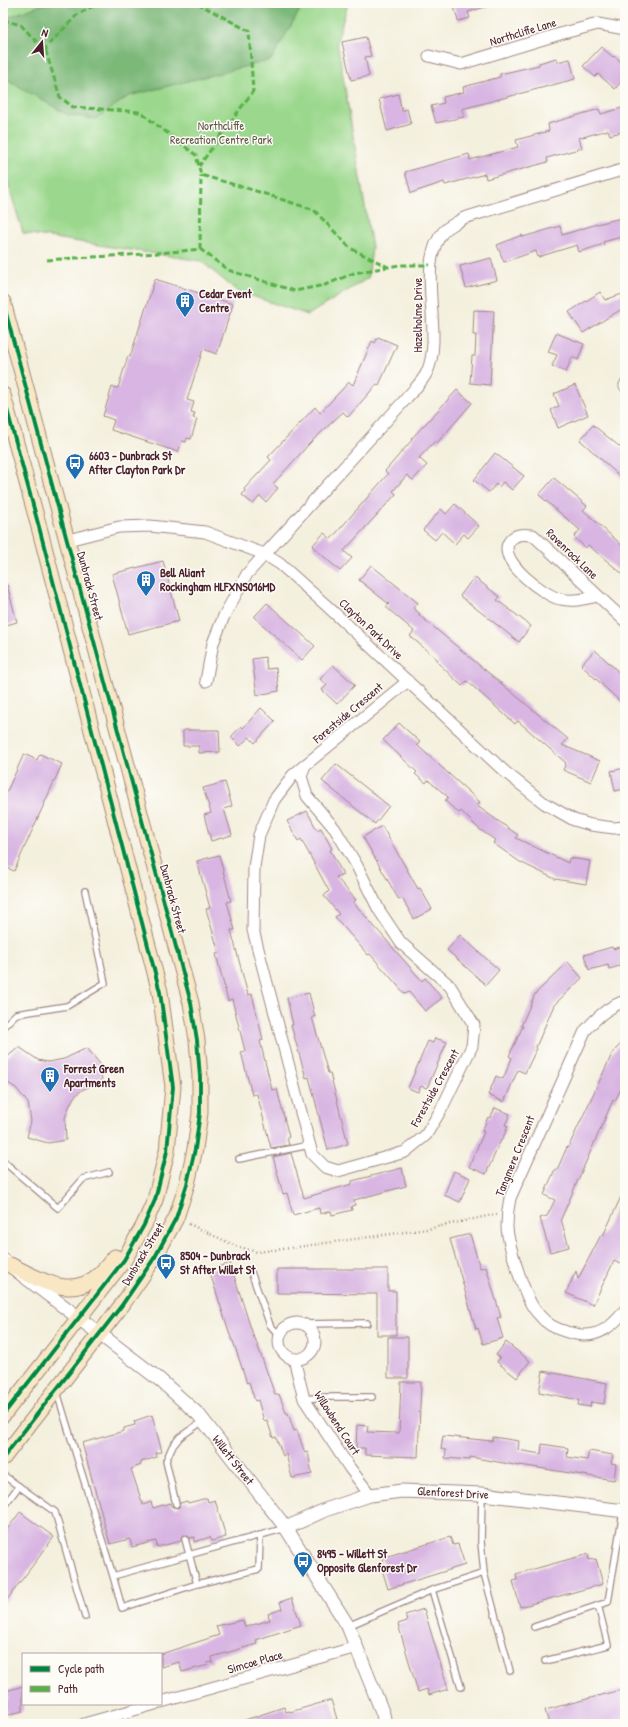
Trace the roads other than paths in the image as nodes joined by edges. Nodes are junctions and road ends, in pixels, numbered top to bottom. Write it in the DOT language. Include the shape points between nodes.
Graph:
graph roads {
  1 [pos="625,29"];
  2 [pos="429,56"];
  3 [pos="625,170"];
  4 [pos="3,302"];
  5 [pos="3,395"];
  6 [pos="68,540"];
  7 [pos="264,554"];
  8 [pos="597,596"];
  9 [pos="625,621"];
  10 [pos="206,681"];
  11 [pos="408,681"];
  12 [pos="306,765"];
  13 [pos="625,827"];
  14 [pos="85,891"];
  15 [pos="625,1001"];
  16 [pos="3,1027"];
  17 [pos="310,1145"];
  18 [pos="239,1159"];
  19 [pos="3,1161"];
  20 [pos="109,1172"];
  21 [pos="144,1225"];
  22 [pos="7,1262"];
  23 [pos="251,1272"];
  24 [pos="625,1310"];
  25 [pos="78,1318"];
  26 [pos="367,1323"];
  27 [pos="304,1324"];
  28 [pos="100,1334"];
  29 [pos="279,1335"];
  30 [pos="294,1359"];
  31 [pos="56,1390"];
  32 [pos="372,1397"];
  33 [pos="304,1399"];
  34 [pos="3,1415"];
  35 [pos="204,1421"];
  36 [pos="3,1458"];
  37 [pos="3,1475"];
  38 [pos="19,1486"];
  39 [pos="482,1494"];
  40 [pos="370,1495"];
  41 [pos="176,1504"];
  42 [pos="3,1507"];
  43 [pos="624,1512"];
  44 [pos="286,1528"];
  45 [pos="260,1535"];
  46 [pos="185,1540"];
  47 [pos="189,1555"];
  48 [pos="484,1573"];
  49 [pos="113,1576"];
  50 [pos="197,1584"];
  51 [pos="432,1590"];
  52 [pos="598,1605"];
  53 [pos="85,1617"];
  54 [pos="348,1626"];
  55 [pos="534,1627"];
  56 [pos="357,1647"];
  57 [pos="545,1661"];
  58 [pos="510,1671"];
  59 [pos="462,1687"];
  60 [pos="162,1702"];
  61 [pos="151,1705"];
  62 [pos="84,1724"];
  63 [pos="385,1724"];
  1 -- 2 [label="street, Northcliffe Lane" via="598,24 461,64"];
  3 -- 7 [label="street, Hazelholme Drive" via="464,218 444,231 435,247 430,265 433,352 427,373"];
  4 -- 6 [label="main road, Dunbrack Street"];
  5 -- 21 [label="main road, Dunbrack Street" via="160,992 173,1087 167,1151 155,1200"];
  6 -- 7 [label="street, Clayton Park Drive" via="119,527 150,526 205,532"];
  6 -- 28 [label="main road, Dunbrack Street" via="191,1003 200,1077 200,1113 195,1149 176,1218 155,1257"];
  7 -- 10 [label="street, Hazelholme Drive" via="247,574 224,616 213,643"];
  7 -- 11 [label="street, Clayton Park Drive" via="292,574"];
  8 -- 8 [label="street, Ravenrock Lane" via="533,535 520,534 511,539 507,546 507,555 513,566 526,578 560,599 579,600"];
  8 -- 9 [label="street, Ravenrock Lane"];
  11 -- 12 [label="street, Forestside Crescent"];
  11 -- 13 [label="street, Clayton Park Drive" via="504,771 544,803 574,820 591,825"];
  12 -- 17 [label="street, Forestside Crescent" via="293,775 274,800 259,835 254,867 254,930"];
  12 -- 17 [label="street, Forestside Crescent" via="301,776 307,796 335,829 379,910 401,943 450,986 474,1025 472,1046 442,1108 426,1134 405,1152 338,1171 325,1167 318,1161 312,1154"];
  14 -- 16 [label="lane" via="105,983 68,1006 16,1014"];
  15 -- 24 [label="street, Tangmere Crescent" via="598,1016 585,1031 524,1163 510,1198 507,1226 522,1283 533,1307 546,1322 562,1331 583,1336 602,1331 617,1321"];
  17 -- 18 [label="lane"];
  19 -- 20 [label="lane" via="58,1208 83,1179"];
  21 -- 22 [label="main road" via="100,1274 89,1282 76,1286 50,1284"];
  21 -- 25 [label="main road, Dunbrack Street" via="124,1260"];
  22 -- 25 [label="street, Willett Street"];
  23 -- 29 [label="lane" via="270,1325"];
  25 -- 28 [label="street, Willett Street"];
  25 -- 34 [label="main road, Dunbrack Street"];
  26 -- 27 [label="lane"];
  27 -- 29 [label="street" via="292,1323"];
  27 -- 30 [label="street" via="313,1332 315,1343 310,1354"];
  28 -- 31 [label="main road, Dunbrack Street"];
  28 -- 35 [label="street, Willett Street" via="160,1380"];
  29 -- 30 [label="street" via="283,1353"];
  30 -- 33 [label="street, Willowbend Court"];
  31 -- 36 [label="main road, Dunbrack Street"];
  31 -- 49 [label="lane"];
  32 -- 33 [label="lane" via="326,1396"];
  33 -- 40 [label="street, Willowbend Court"];
  35 -- 41 [label="lane" via="180,1437 166,1461"];
  35 -- 44 [label="street, Willett Street"];
  37 -- 38 [label="lane"];
  38 -- 42 [label="lane"];
  38 -- 53 [label="lane" via="55,1512"];
  39 -- 40 [label="street, Glenforest Drive" via="402,1491"];
  39 -- 43 [label="street, Glenforest Drive"];
  39 -- 48 [label="lane" via="481,1542"];
  40 -- 44 [label="street, Glenforest Drive" via="325,1510"];
  43 -- 52 [label="lane" via="608,1602"];
  44 -- 45 [label="lane"];
  44 -- 54 [label="street, Willett Street"];
  45 -- 47 [label="lane"];
  45 -- 50 [label="lane" via="259,1569"];
  46 -- 47 [label="lane"];
  47 -- 49 [label="lane"];
  47 -- 50 [label="lane"];
  48 -- 51 [label="lane"];
  48 -- 58 [label="lane"];
  49 -- 50 [label="lane" via="122,1608"];
  51 -- 54 [label="lane"];
  51 -- 59 [label="lane"];
  52 -- 55 [label="lane"];
  52 -- 57 [label="lane" via="608,1644"];
  54 -- 56 [label="street, Willett Street"];
  56 -- 60 [label="street, Simcoe Place"];
  56 -- 63 [label="street, Willett Street"];
  61 -- 62 [label="street"];
}
